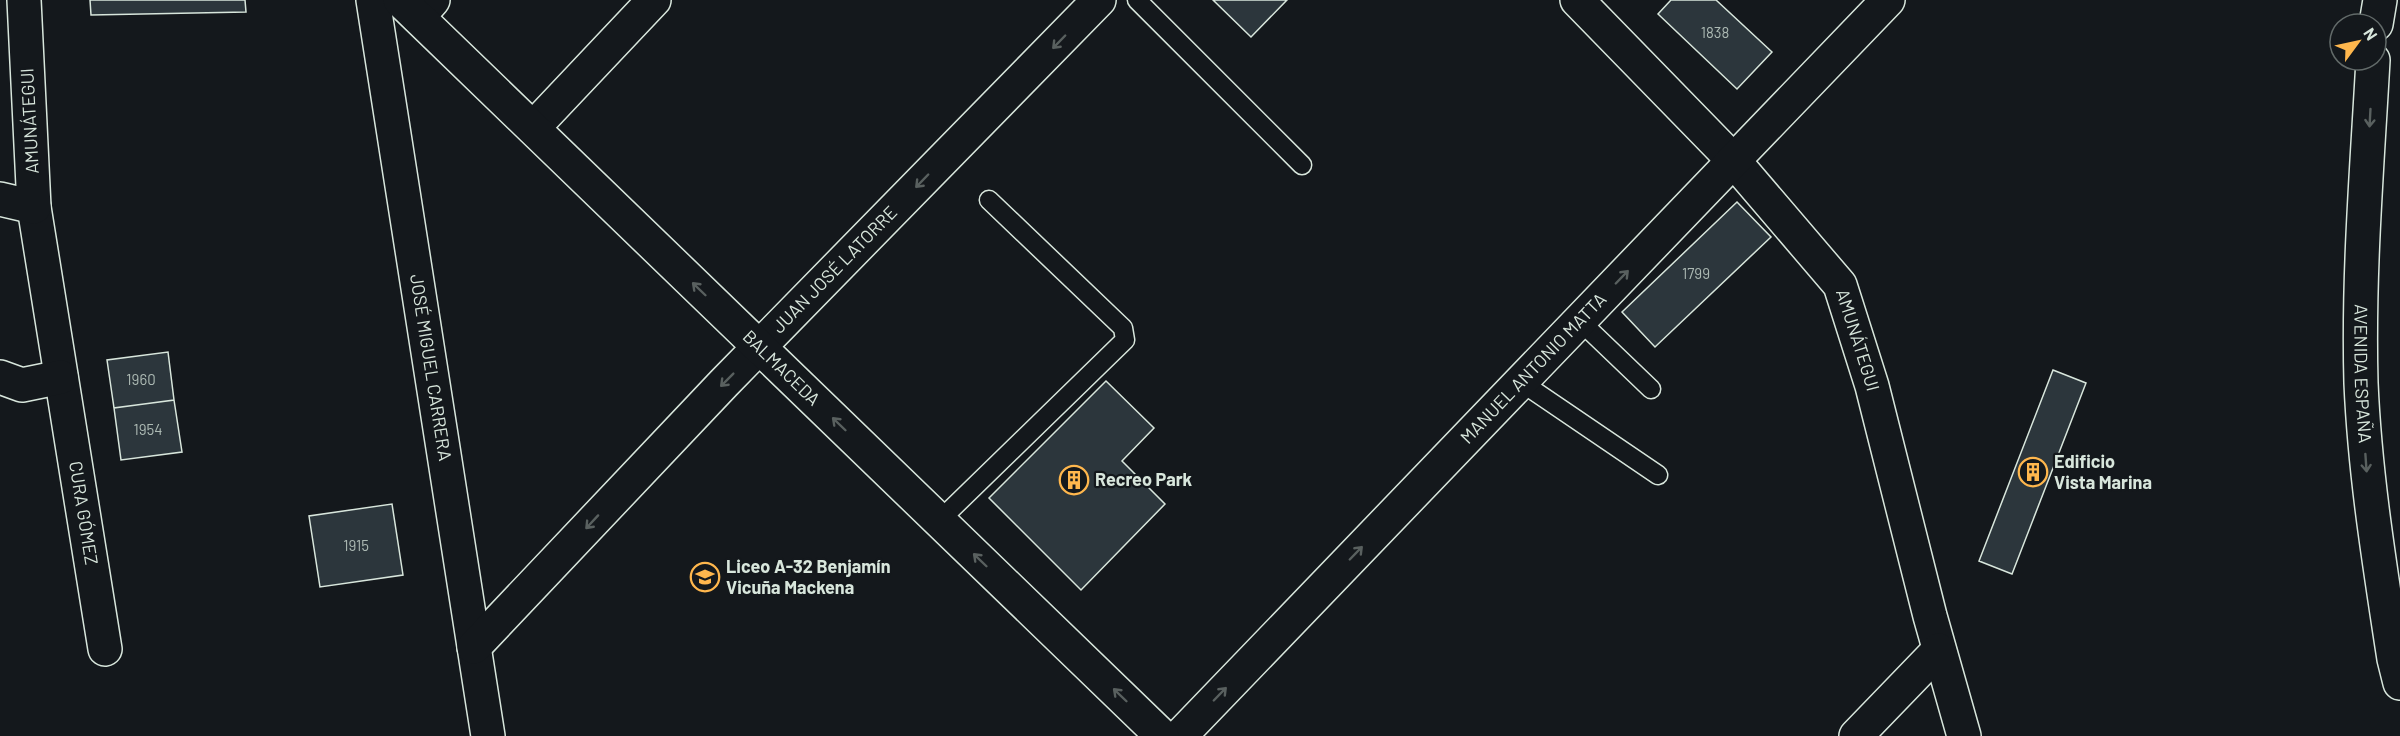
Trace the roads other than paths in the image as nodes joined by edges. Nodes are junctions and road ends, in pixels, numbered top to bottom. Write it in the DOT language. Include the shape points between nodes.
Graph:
graph roads {
  1 [pos="24,0"];
  2 [pos="373,0"];
  3 [pos="654,0"];
  4 [pos="1100,0"];
  5 [pos="1137,0"];
  6 [pos="1577,0"];
  7 [pos="1888,0"];
  8 [pos="417,6"];
  9 [pos="2372,72"];
  10 [pos="533,128"];
  11 [pos="1734,161"];
  12 [pos="1302,165"];
  13 [pos="0,199"];
  14 [pos="989,200"];
  15 [pos="34,207"];
  16 [pos="1580,321"];
  17 [pos="760,348"];
  18 [pos="0,377"];
  19 [pos="61,377"];
  20 [pos="1521,382"];
  21 [pos="1651,389"];
  22 [pos="1658,475"];
  23 [pos="939,520"];
  24 [pos="474,647"];
  25 [pos="105,649"];
  26 [pos="1939,650"];
  27 [pos="2400,683"];
  28 [pos="1964,734"];
  29 [pos="488,736"];
  30 [pos="1162,736"];
  31 [pos="1180,736"];
  32 [pos="1856,736"];
  1 -- 15 [label="street, AMUNÁTEGUI"];
  2 -- 24 [label="street, JOSÉ MIGUEL CARRERA"];
  3 -- 10 [label="street"];
  4 -- 17 [label="street, JUAN JOSÉ LATORRE, one-way"];
  5 -- 12 [label="lane"];
  6 -- 11 [label="street, AMUNÁTEGUI"];
  7 -- 11 [label="street, MANUEL ANTONIO MATTA"];
  8 -- 10 [label="street, BALMACEDA"];
  9 -- 27 [label="street, AVENIDA ESPAÑA, one-way" via="2360,298 2361,384 2368,485"];
  17 -- 10 [label="street, BALMACEDA, one-way"];
  16 -- 11 [label="street, MANUEL ANTONIO MATTA, one-way"];
  11 -- 26 [label="street, AMUNÁTEGUI" via="1840,285 1872,386"];
  13 -- 15 [label="street"];
  14 -- 23 [label="lane" via="1123,328 1125,340"];
  15 -- 19 [label="street, AMUNÁTEGUI"];
  16 -- 20 [label="street, MANUEL ANTONIO MATTA"];
  16 -- 21 [label="lane"];
  23 -- 17 [label="street, BALMACEDA, one-way"];
  17 -- 24 [label="street, JUAN JOSÉ LATORRE, one-way"];
  18 -- 19 [label="street" via="22,385"];
  19 -- 25 [label="street, CURA GÓMEZ"];
  20 -- 22 [label="lane"];
  31 -- 20 [label="street, MANUEL ANTONIO MATTA, one-way"];
  30 -- 23 [label="street, BALMACEDA, one-way"];
  24 -- 29 [label="street, JOSÉ MIGUEL CARRERA"];
  26 -- 28 [label="street, AMUNÁTEGUI"];
  26 -- 32 [label="street"];
}
